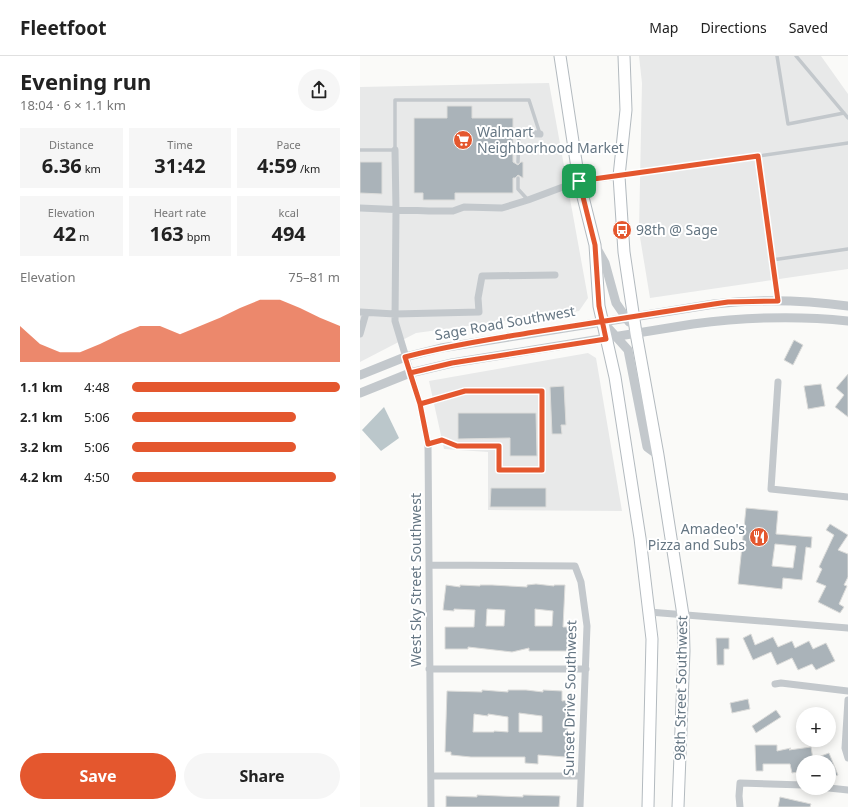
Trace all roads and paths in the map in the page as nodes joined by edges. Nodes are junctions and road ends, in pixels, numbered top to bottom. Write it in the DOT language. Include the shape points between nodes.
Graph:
graph roads {
  1 [pos="560,56"];
  2 [pos="624,56"];
  3 [pos="777,56"];
  4 [pos="796,56"];
  5 [pos="844,113"];
  6 [pos="848,118"];
  7 [pos="519,134"];
  8 [pos="540,134"];
  9 [pos="848,143"];
  10 [pos="360,150"];
  11 [pos="395,150"];
  12 [pos="758,156"];
  13 [pos="518,162"];
  14 [pos="619,176"];
  15 [pos="518,178"];
  16 [pos="579,181"];
  17 [pos="528,200"];
  18 [pos="360,208"];
  19 [pos="396,210"];
  20 [pos="595,245"];
  21 [pos="848,249"];
  22 [pos="772,260"];
  23 [pos="555,275"];
  24 [pos="778,301"];
  25 [pos="848,306"];
  26 [pos="363,313"];
  27 [pos="396,314"];
  28 [pos="630,317"];
  29 [pos="602,321"];
  30 [pos="848,322"];
  31 [pos="636,333"];
  32 [pos="360,334"];
  33 [pos="611,338"];
  34 [pos="405,357"];
  35 [pos="410,373"];
  36 [pos="360,375"];
  37 [pos="778,382"];
  38 [pos="360,393"];
  39 [pos="420,404"];
  40 [pos="428,444"];
  41 [pos="658,455"];
  42 [pos="848,497"];
  43 [pos="430,565"];
  44 [pos="649,612"];
  45 [pos="683,615"];
  46 [pos="848,628"];
  47 [pos="429,669"];
  48 [pos="586,669"];
  49 [pos="775,684"];
  50 [pos="848,692"];
  51 [pos="848,700"];
  52 [pos="848,758"];
  53 [pos="430,776"];
  54 [pos="581,776"];
  55 [pos="796,785"];
  56 [pos="836,789"];
  57 [pos="848,790"];
  58 [pos="431,807"];
  59 [pos="580,807"];
  60 [pos="648,807"];
  61 [pos="678,807"];
  62 [pos="740,807"];
  1 -- 16 [label="main road"];
  2 -- 14 [label="main road, 98th Street Southwest" via="626,110"];
  3 -- 5 [label="lane" via="788,124"];
  4 -- 5 [label="lane"];
  5 -- 6 [label="lane"];
  7 -- 8 [label="street"];
  7 -- 13 [label="lane"];
  8 -- 11 [label="lane" via="528,100 395,100"];
  9 -- 12 [label="lane"];
  10 -- 11 [label="lane"];
  11 -- 19 [label="street, West Sky Street Southwest"];
  12 -- 14 [label="lane"];
  12 -- 22 [label="lane"];
  14 -- 16 [label="street"];
  14 -- 28 [label="main road, 98th Street Southwest"];
  15 -- 17 [label="lane" via="518,189"];
  16 -- 17 [label="street"];
  16 -- 20 [label="main road"];
  17 -- 19 [label="street" via="502,208 464,207 452,211 429,212"];
  18 -- 19 [label="street"];
  19 -- 27 [label="street, West Sky Street Southwest"];
  20 -- 28 [label="street" via="605,263 616,303"];
  20 -- 29 [label="main road"];
  21 -- 22 [label="lane"];
  22 -- 24 [label="lane"];
  23 -- 27 [label="street" via="482,276 478,298 479,312"];
  24 -- 25 [label="street, Sage Road Southwest"];
  24 -- 28 [label="street, Sage Road Southwest" via="728,302"];
  26 -- 27 [label="street"];
  26 -- 32 [label="street"];
  27 -- 34 [label="street, West Sky Street Southwest" via="395,321"];
  28 -- 29 [label="street, Sage Road Southwest"];
  28 -- 31 [label="main road, 98th Street Southwest"];
  29 -- 33 [label="main road"];
  29 -- 34 [label="street, Sage Road Southwest" via="462,344"];
  30 -- 31 [label="street" via="784,317 747,318"];
  31 -- 33 [label="street"];
  31 -- 41 [label="main road, 98th Street Southwest"];
  33 -- 35 [label="street" via="452,363"];
  33 -- 41 [label="street" via="628,350 647,447"];
  33 -- 44 [label="main road"];
  34 -- 35 [label="street, West Sky Street Southwest"];
  34 -- 36 [label="street, Sage Road Southwest"];
  35 -- 38 [label="street"];
  35 -- 39 [label="street, West Sky Street Southwest"];
  37 -- 42 [label="street" via="771,489"];
  39 -- 40 [label="street, West Sky Street Southwest"];
  39 -- 40 [label="lane" via="465,391 542,391 542,470 499,470 499,446 457,446 442,440"];
  40 -- 43 [label="street, West Sky Street Southwest"];
  41 -- 45 [label="main road, 98th Street Southwest"];
  43 -- 47 [label="street, West Sky Street Southwest"];
  43 -- 48 [label="street, Sunset Drive Southwest" via="575,566 581,582 587,626"];
  44 -- 45 [label="street"];
  44 -- 60 [label="main road" via="652,639"];
  45 -- 46 [label="street"];
  45 -- 61 [label="main road, 98th Street Southwest"];
  47 -- 48 [label="street"];
  47 -- 53 [label="street, West Sky Street Southwest"];
  48 -- 54 [label="street, Sunset Drive Southwest"];
  49 -- 50 [label="street"];
  51 -- 52 [label="street" via="845,748"];
  53 -- 54 [label="street"];
  53 -- 58 [label="street, West Sky Street Southwest"];
  54 -- 59 [label="street, Sunset Drive Southwest"];
  55 -- 62 [label="street" via="740,783"];
  56 -- 57 [label="street"];
}
